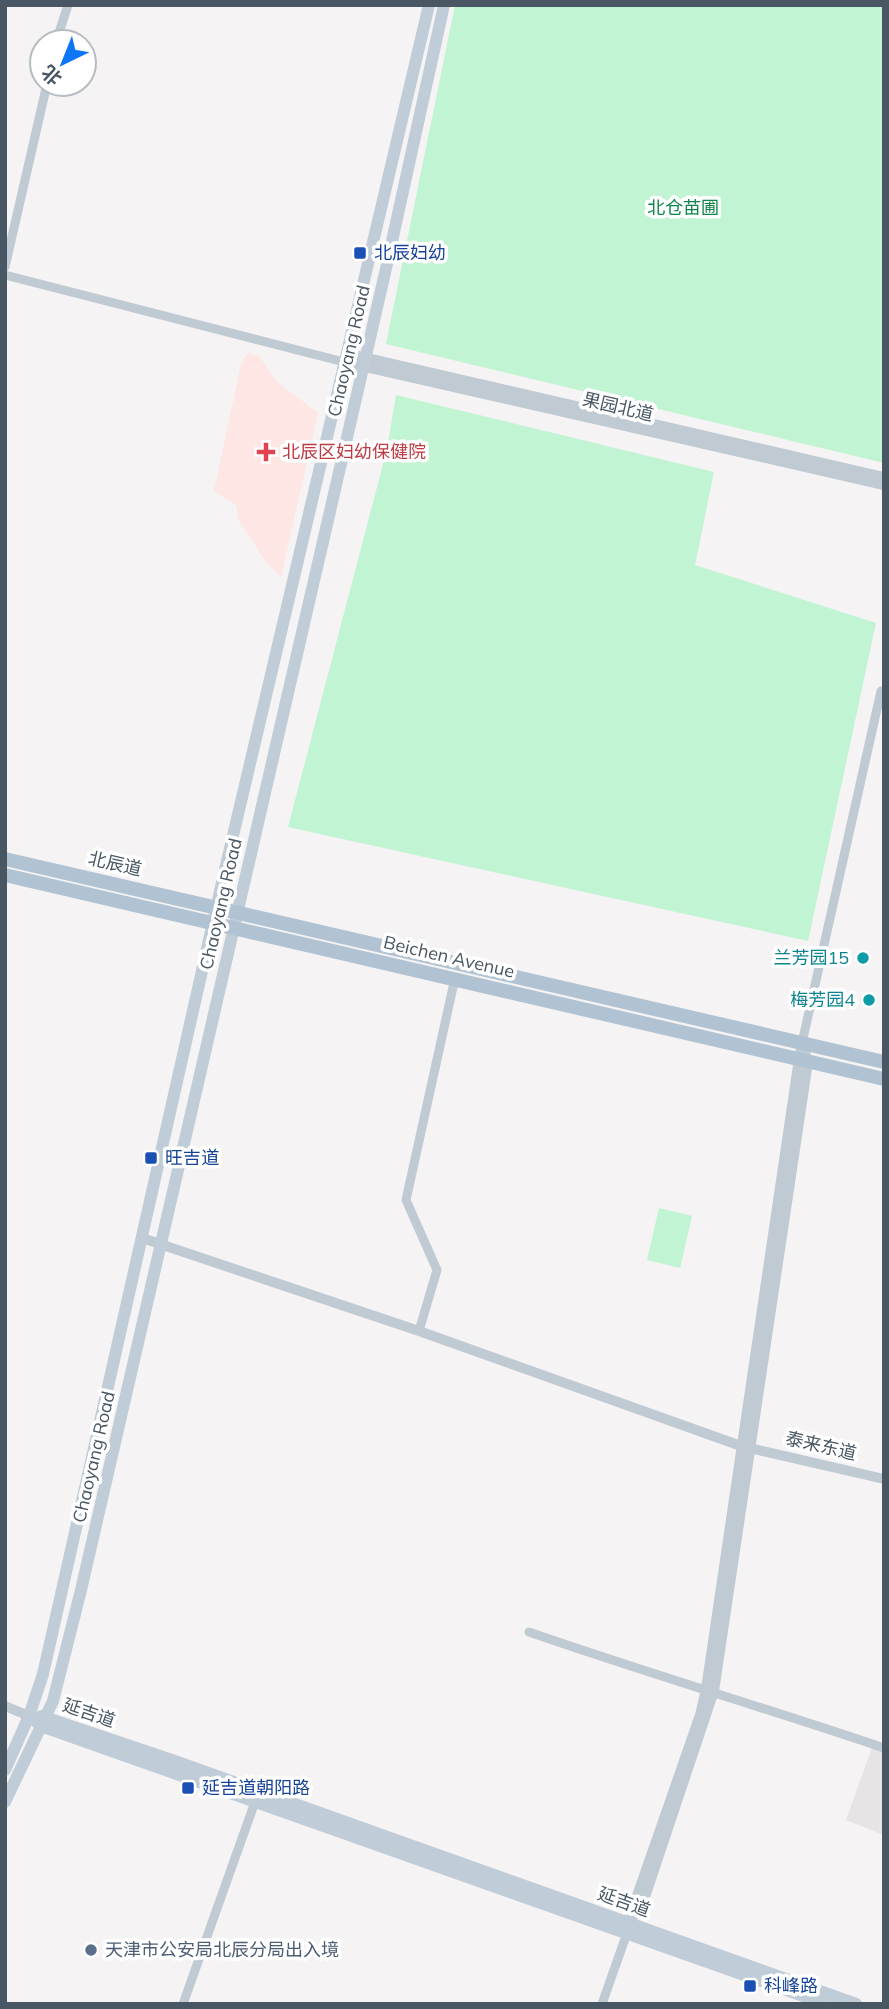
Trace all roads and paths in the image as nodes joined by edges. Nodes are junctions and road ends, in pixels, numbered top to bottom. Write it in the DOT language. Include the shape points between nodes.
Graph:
graph roads {
  1 [pos="66,5"];
  2 [pos="429,5"];
  3 [pos="444,5"];
  4 [pos="59,28"];
  5 [pos="42,98"];
  6 [pos="42,98"];
  7 [pos="5,249"];
  8 [pos="5,267"];
  9 [pos="5,275"];
  10 [pos="345,358"];
  11 [pos="364,362"];
  12 [pos="884,477"];
  13 [pos="884,485"];
  14 [pos="881,691"];
  15 [pos="5,859"];
  16 [pos="5,875"];
  17 [pos="217,907"];
  18 [pos="237,911"];
  19 [pos="213,923"];
  20 [pos="233,928"];
  21 [pos="455,978"];
  22 [pos="802,1042"];
  23 [pos="803,1061"];
  24 [pos="884,1062"];
  25 [pos="884,1079"];
  26 [pos="142,1238"];
  27 [pos="161,1243"];
  28 [pos="419,1331"];
  29 [pos="746,1447"];
  30 [pos="884,1479"];
  31 [pos="529,1632"];
  32 [pos="710,1690"];
  33 [pos="5,1706"];
  34 [pos="29,1716"];
  35 [pos="44,1721"];
  36 [pos="884,1748"];
  37 [pos="5,1769"];
  38 [pos="5,1802"];
  39 [pos="255,1802"];
  40 [pos="644,1899"];
  41 [pos="629,1924"];
  42 [pos="183,2004"];
  43 [pos="602,2004"];
  44 [pos="826,2004"];
  45 [pos="856,2004"];
  1 -- 4 [label="street"];
  2 -- 10 [label="main road, Chaoyang Road"];
  3 -- 11 [label="main road, Chaoyang Road"];
  5 -- 7 [label="street"];
  6 -- 8 [label="street"];
  9 -- 10 [label="street"];
  10 -- 11 [label="street, 果园北道"];
  10 -- 17 [label="main road, Chaoyang Road"];
  11 -- 12 [label="street, 果园北道"];
  11 -- 13 [label="street, 果园北道"];
  11 -- 18 [label="main road, Chaoyang Road"];
  14 -- 22 [label="street"];
  15 -- 17 [label="main road, 北辰道"];
  16 -- 19 [label="main road, Beichen Avenue"];
  17 -- 18 [label="main road, Beichen Avenue"];
  17 -- 19 [label="main road, Chaoyang Road"];
  18 -- 20 [label="main road, Chaoyang Road"];
  18 -- 22 [label="main road, Beichen Avenue"];
  19 -- 20 [label="main road, Beichen Avenue"];
  19 -- 26 [label="main road, Chaoyang Road"];
  20 -- 21 [label="main road, Beichen Avenue"];
  20 -- 27 [label="main road, Chaoyang Road"];
  21 -- 23 [label="main road, Beichen Avenue"];
  21 -- 28 [label="street" via="406,1200 437,1269"];
  22 -- 23 [label="street"];
  22 -- 24 [label="main road, Beichen Avenue"];
  23 -- 25 [label="main road, Beichen Avenue"];
  23 -- 29 [label="street"];
  26 -- 27 [label="street, 泰来东道"];
  26 -- 34 [label="main road, Chaoyang Road" via="46,1662"];
  27 -- 28 [label="street, 泰来东道"];
  27 -- 35 [label="main road, Chaoyang Road" via="58,1684"];
  28 -- 29 [label="street, 泰来东道"];
  29 -- 30 [label="street, 泰来东道"];
  29 -- 32 [label="street"];
  31 -- 32 [label="street" via="665,1680"];
  32 -- 36 [label="street"];
  32 -- 40 [label="street"];
  32 -- 41 [label="street"];
  33 -- 34 [label="street"];
  34 -- 35 [label="main road, 延吉道"];
  34 -- 37 [label="main road, Chaoyang Road"];
  35 -- 38 [label="main road, Chaoyang Road"];
  35 -- 39 [label="main road, 延吉道"];
  35 -- 41 [label="main road, 延吉道"];
  39 -- 41 [label="main road, 延吉道" via="603,1925"];
  39 -- 42 [label="street"];
  40 -- 41 [label="main road"];
  41 -- 43 [label="street"];
  41 -- 44 [label="main road, 延吉道"];
  41 -- 45 [label="main road, 延吉道"];
}
